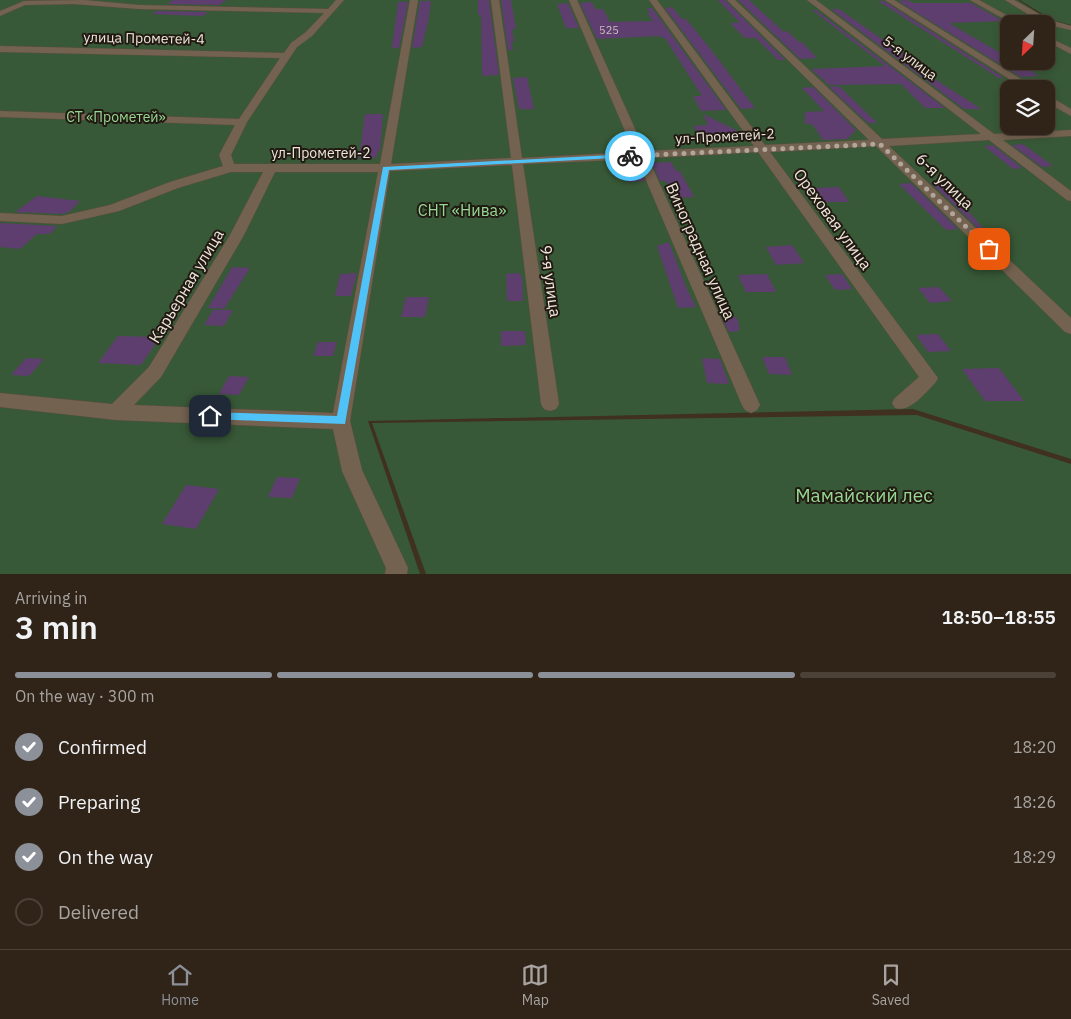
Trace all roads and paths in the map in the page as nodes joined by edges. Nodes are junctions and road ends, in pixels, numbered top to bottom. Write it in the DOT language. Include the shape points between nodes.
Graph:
graph roads {
  1 [pos="340,0"];
  2 [pos="414,0"];
  3 [pos="495,0"];
  4 [pos="573,0"];
  5 [pos="653,0"];
  6 [pos="731,0"];
  7 [pos="811,0"];
  8 [pos="889,0"];
  9 [pos="974,0"];
  10 [pos="1009,0"];
  11 [pos="78,1"];
  12 [pos="328,11"];
  13 [pos="0,14"];
  14 [pos="1002,15"];
  15 [pos="1071,28"];
  16 [pos="1055,43"];
  17 [pos="0,49"];
  18 [pos="1071,51"];
  19 [pos="286,56"];
  20 [pos="1018,80"];
  21 [pos="1055,103"];
  22 [pos="1071,113"];
  23 [pos="0,114"];
  24 [pos="242,122"];
  25 [pos="1071,134"];
  26 [pos="992,138"];
  27 [pos="880,144"];
  28 [pos="762,150"];
  29 [pos="640,156"];
  30 [pos="516,162"];
  31 [pos="230,168"];
  32 [pos="271,168"];
  33 [pos="386,168"];
  34 [pos="1071,197"];
  35 [pos="0,217"];
  36 [pos="1071,328"];
  37 [pos="0,400"];
  38 [pos="902,403"];
  39 [pos="550,404"];
  40 [pos="751,405"];
  41 [pos="116,412"];
  42 [pos="341,420"];
  43 [pos="396,574"];
  1 -- 12 [label="street"];
  2 -- 33 [label="street"];
  3 -- 30 [label="street, 9-я улица"];
  4 -- 29 [label="street, Виноградная улица"];
  5 -- 28 [label="street, Ореховая улица"];
  6 -- 27 [label="street, 6-я улица"];
  7 -- 26 [label="street, 5-я улица"];
  8 -- 20 [label="street"];
  9 -- 14 [label="street"];
  10 -- 15 [label="street" via="1047,22"];
  11 -- 12 [label="street" via="161,7"];
  11 -- 13 [label="street" via="24,3"];
  12 -- 19 [label="street"];
  16 -- 18 [label="street"];
  17 -- 19 [label="street, улица Прометей-4"];
  19 -- 24 [label="street"];
  21 -- 22 [label="street"];
  23 -- 24 [label="street"];
  24 -- 31 [label="street" via="225,155"];
  25 -- 26 [label="street, ул-Прометей-2"];
  26 -- 27 [label="street, ул-Прометей-2"];
  26 -- 34 [label="street, 5-я улица"];
  27 -- 28 [label="street, ул-Прометей-2"];
  27 -- 36 [label="street, 6-я улица"];
  28 -- 29 [label="street, ул-Прометей-2"];
  28 -- 38 [label="street, Ореховая улица" via="929,378"];
  29 -- 30 [label="street, ул-Прометей-2"];
  29 -- 40 [label="street, Виноградная улица"];
  30 -- 33 [label="street, ул-Прометей-2"];
  30 -- 39 [label="street, 9-я улица"];
  31 -- 32 [label="street, ул-Прометей-2"];
  31 -- 35 [label="street, ул-Прометей-2" via="114,208 62,220"];
  32 -- 33 [label="street, ул-Прометей-2"];
  32 -- 41 [label="street, Карьерная улица" via="237,235 155,372"];
  33 -- 42 [label="street"];
  37 -- 41 [label="street"];
  41 -- 42 [label="street"];
  42 -- 43 [label="street" via="352,471 397,568"];
}
